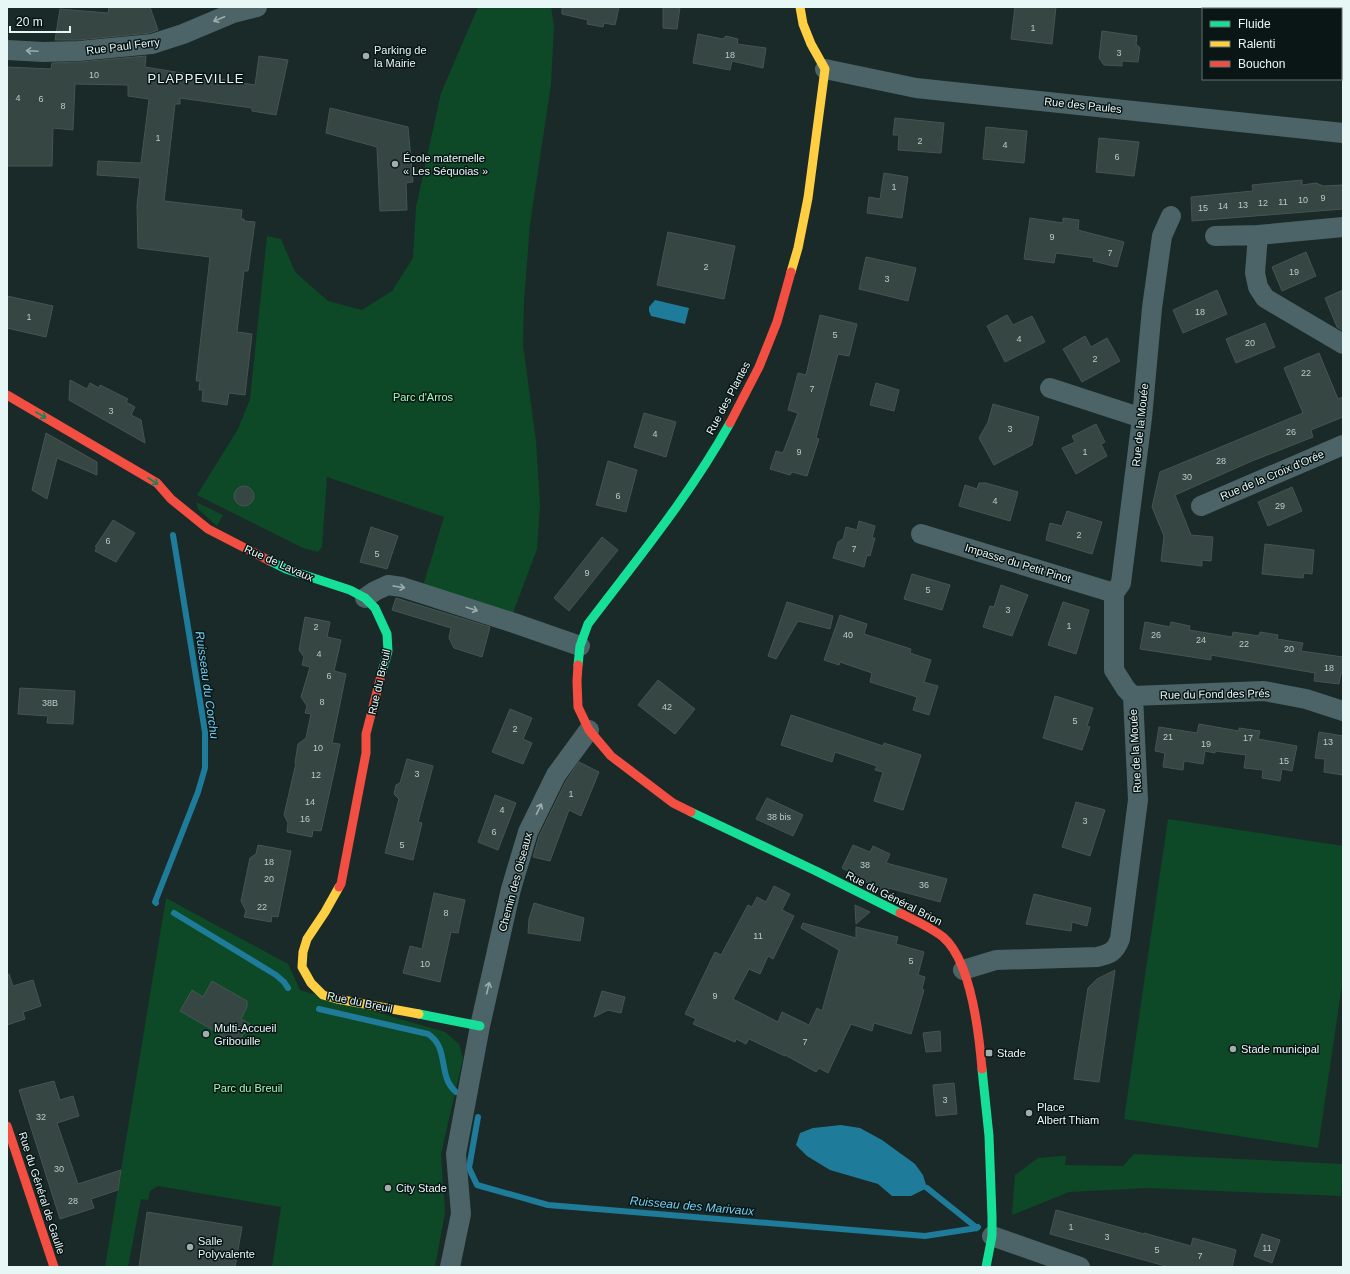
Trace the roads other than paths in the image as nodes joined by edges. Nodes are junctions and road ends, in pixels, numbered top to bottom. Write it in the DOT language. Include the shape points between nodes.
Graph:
graph roads {
  1 [pos="257,7"];
  2 [pos="800,7"];
  3 [pos="7,50"];
  4 [pos="825,69"];
  5 [pos="1343,133"];
  6 [pos="1171,216"];
  7 [pos="1343,227"];
  8 [pos="1258,235"];
  9 [pos="1215,236"];
  10 [pos="1343,344"];
  11 [pos="1050,388"];
  12 [pos="7,395"];
  13 [pos="1142,418"];
  14 [pos="1343,445"];
  15 [pos="1201,506"];
  16 [pos="921,534"];
  17 [pos="1114,593"];
  18 [pos="365,598"];
  19 [pos="580,646"];
  20 [pos="1133,696"];
  21 [pos="1343,711"];
  22 [pos="589,730"];
  23 [pos="963,970"];
  24 [pos="480,1026"];
  25 [pos="7,1126"];
  26 [pos="992,1236"];
  27 [pos="54,1267"];
  28 [pos="450,1267"];
  29 [pos="986,1267"];
  30 [pos="1080,1267"];
  1 -- 3 [label="street, Rue Paul Ferry, one-way" via="152,44 72,51"];
  2 -- 4 [label="street" via="811,44"];
  4 -- 5 [label="street, Rue des Paules" via="916,88"];
  4 -- 19 [label="street, Rue des Plantes" via="808,198 798,248 777,322 759,367 703,469 588,624"];
  6 -- 13 [label="street, Rue de la Mouée" via="1162,236 1152,308"];
  7 -- 8 [label="street"];
  8 -- 9 [label="street"];
  8 -- 10 [label="street" via="1254,273 1258,288 1265,298"];
  11 -- 13 [label="street"];
  12 -- 18 [label="street, Rue de Lavaux, one-way" via="157,483 171,499 208,529 286,568 350,590"];
  13 -- 17 [label="street, Rue de la Mouée" via="1120,584"];
  14 -- 15 [label="street, Rue de la Croix d'Orée"];
  16 -- 17 [label="street, Impasse du Petit Pinot"];
  17 -- 20 [label="street, Rue de la Mouée" via="1114,670"];
  18 -- 19 [label="street, one-way" via="388,585 402,587"];
  18 -- 24 [label="street, Rue du Breuil" via="382,621 387,634 388,651 366,734 366,752 341,884 307,938 302,967 311,983 323,995"];
  19 -- 22 [label="street, Rue des Plantes" via="578,708"];
  20 -- 21 [label="street, Rue du Fond des Prés" via="1264,691 1306,699"];
  20 -- 23 [label="street, Rue de la Mouée" via="1138,800 1120,939 1116,948 1096,957 996,960"];
  22 -- 23 [label="street, Rue du Général Brion" via="611,756 673,804 816,871 943,937 955,952"];
  24 -- 22 [label="street, Chemin des Oiseaux, one-way" via="511,889 528,832 556,775"];
  23 -- 26 [label="street, Rue du Général Brion" via="979,1036 989,1136"];
  24 -- 28 [label="street" via="456,1154 461,1214"];
  25 -- 27 [label="street, Rue du Général de Gaulle"];
  26 -- 29 [label="street, Rue du Général Brion"];
  26 -- 30 [label="street"];
}
